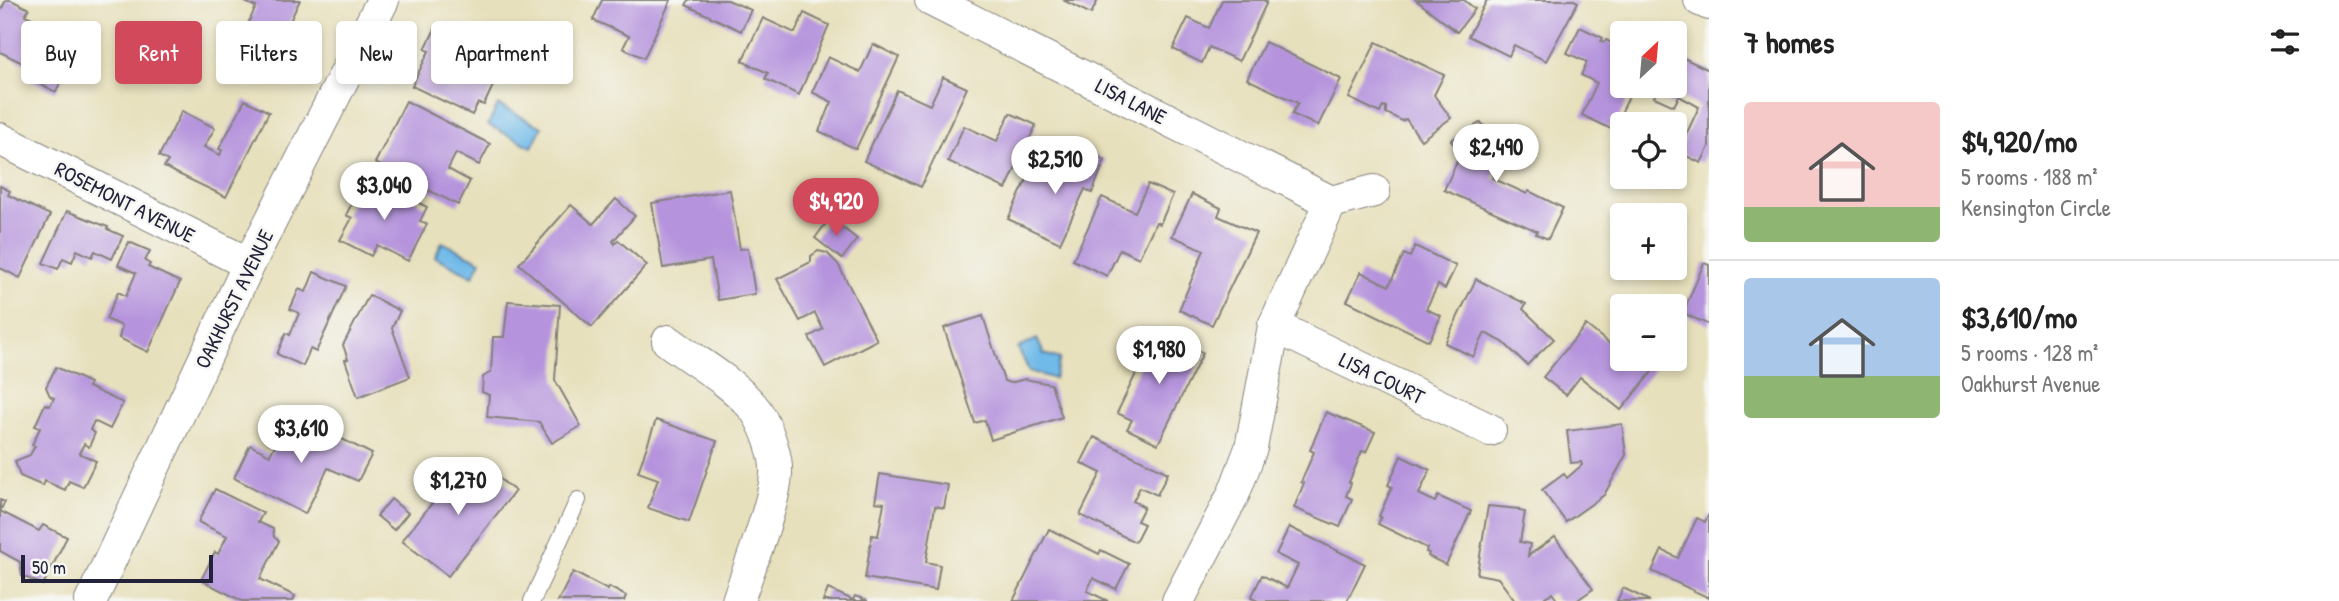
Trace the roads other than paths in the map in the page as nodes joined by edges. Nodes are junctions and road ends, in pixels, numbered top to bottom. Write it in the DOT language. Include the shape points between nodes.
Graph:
graph roads {
  1 [pos="383,0"];
  2 [pos="931,0"];
  3 [pos="1700,0"];
  4 [pos="1709,4"];
  5 [pos="0,139"];
  6 [pos="1374,191"];
  7 [pos="1331,202"];
  8 [pos="249,264"];
  9 [pos="1274,326"];
  10 [pos="668,341"];
  11 [pos="1490,430"];
  12 [pos="578,500"];
  13 [pos="91,601"];
  14 [pos="532,601"];
  15 [pos="738,601"];
  16 [pos="1178,601"];
  1 -- 8 [label="street, OAKHURST AVENUE"];
  2 -- 7 [label="street, LISA LANE"];
  3 -- 4 [label="street"];
  5 -- 8 [label="street, ROSEMONT AVENUE"];
  6 -- 7 [label="street"];
  7 -- 9 [label="street"];
  8 -- 13 [label="street, OAKHURST AVENUE"];
  9 -- 11 [label="street, LISA COURT"];
  9 -- 16 [label="street" via="1251,449 1234,493"];
  10 -- 15 [label="street" via="752,406 763,421 776,466 772,498"];
  12 -- 14 [label="lane"];
}
